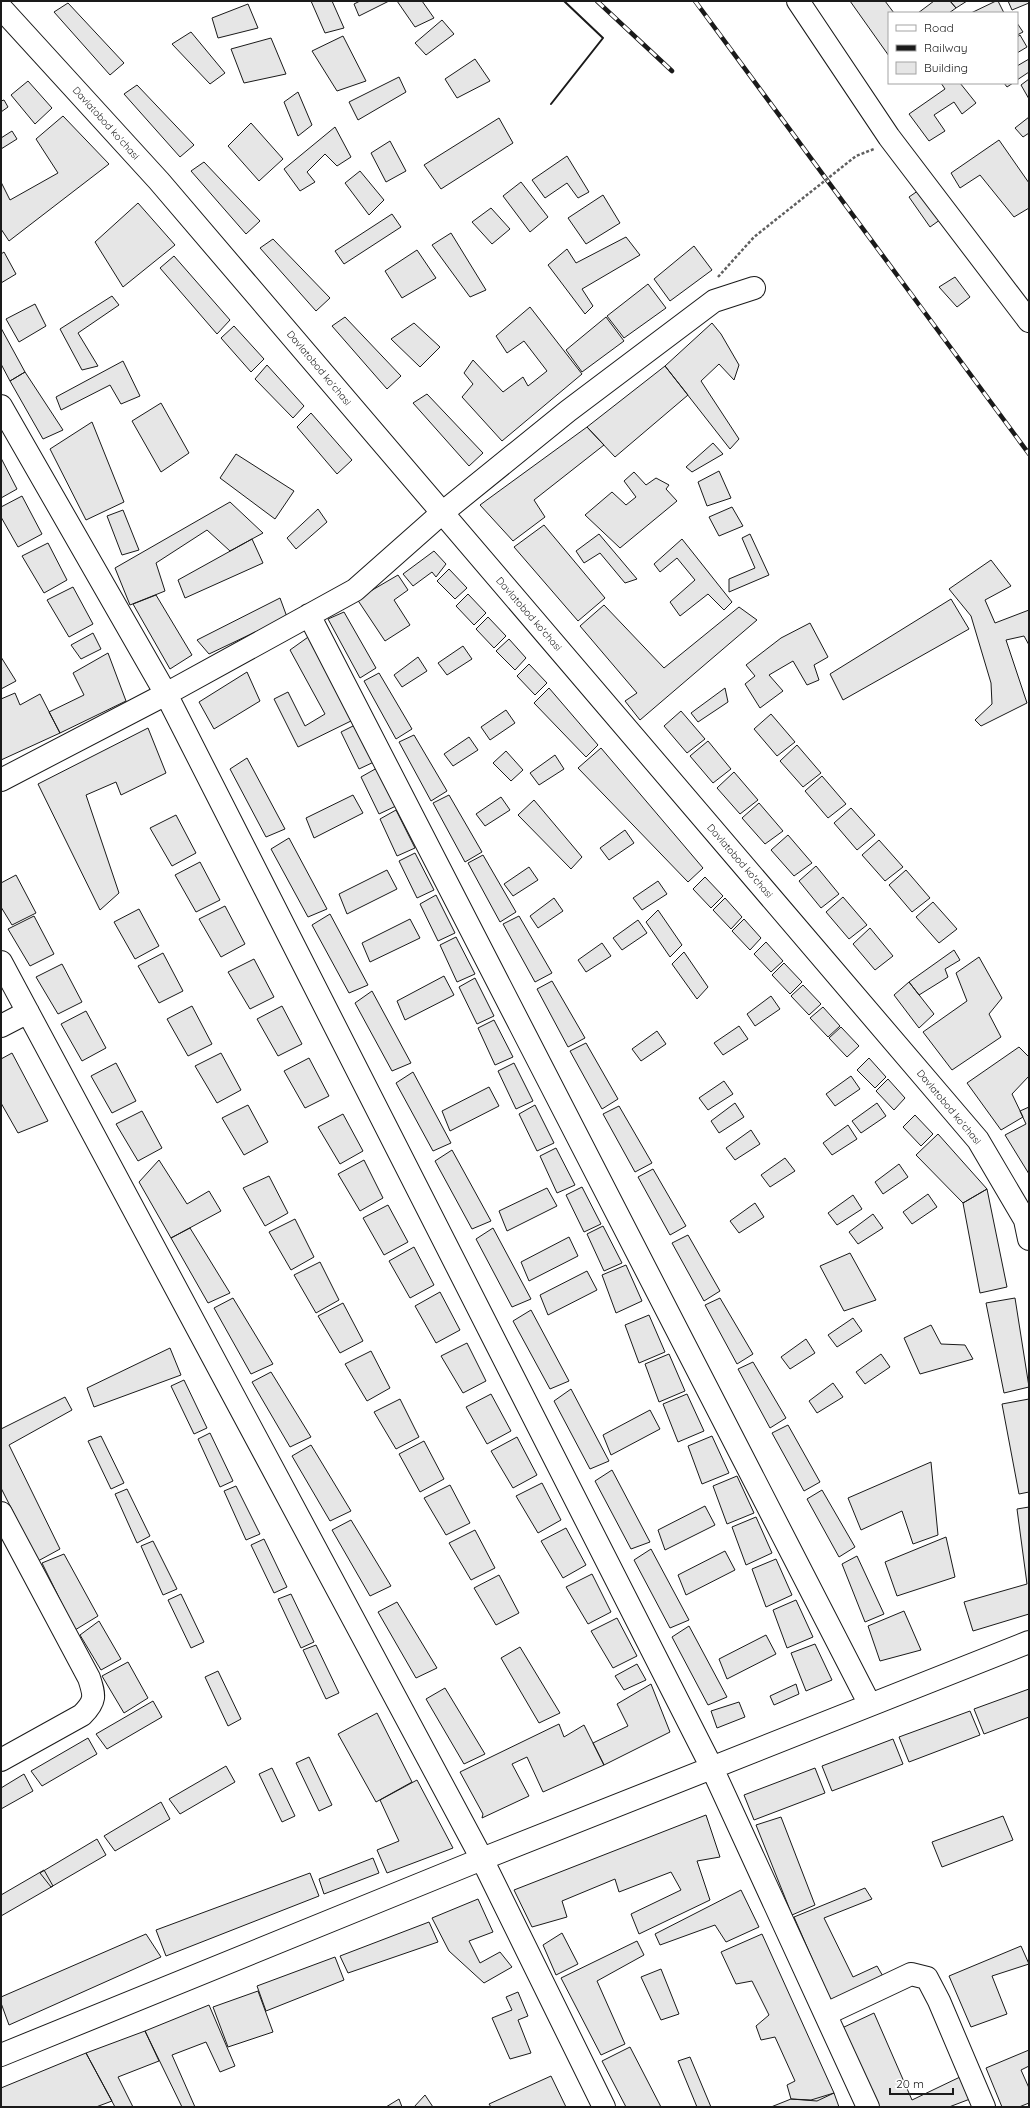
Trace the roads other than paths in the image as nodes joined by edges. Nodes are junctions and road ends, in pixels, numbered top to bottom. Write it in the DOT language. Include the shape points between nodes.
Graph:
graph roads {
  1 [pos="798,1"];
  2 [pos="1,8"];
  3 [pos="754,288"];
  4 [pos="1029,321"];
  5 [pos="1,406"];
  6 [pos="442,513"];
  7 [pos="309,615"];
  8 [pos="166,694"];
  9 [pos="1,780"];
  10 [pos="1,962"];
  11 [pos="28,1012"];
  12 [pos="1,1026"];
  13 [pos="1029,1239"];
  14 [pos="1,1513"];
  15 [pos="1029,1642"];
  16 [pos="870,1705"];
  17 [pos="1,1760"];
  18 [pos="712,1768"];
  19 [pos="482,1859"];
  20 [pos="826,2014"];
  21 [pos="1,2055"];
  22 [pos="604,2107"];
  23 [pos="868,2107"];
  24 [pos="984,2107"];
  1 -- 4 [label="street" via="889,137"];
  2 -- 6 [label="street, Davlatobod ko'chasi" via="159,181"];
  3 -- 6 [label="street" via="714,301 568,411"];
  5 -- 8 [label="street"];
  6 -- 7 [label="street" via="355,590"];
  6 -- 13 [label="street, Davlatobod ko'chasi" via="978,1140 1025,1220"];
  7 -- 8 [label="street"];
  7 -- 16 [label="street"];
  8 -- 9 [label="street"];
  8 -- 18 [label="street"];
  10 -- 11 [label="street"];
  11 -- 12 [label="street"];
  11 -- 19 [label="street"];
  14 -- 17 [label="street" via="89,1678 94,1693 92,1705 82,1715"];
  15 -- 16 [label="street"];
  16 -- 18 [label="street"];
  18 -- 19 [label="street"];
  18 -- 20 [label="street"];
  19 -- 21 [label="street"];
  19 -- 22 [label="street"];
  20 -- 23 [label="street"];
  20 -- 24 [label="street" via="911,1974 927,1978"];
}
